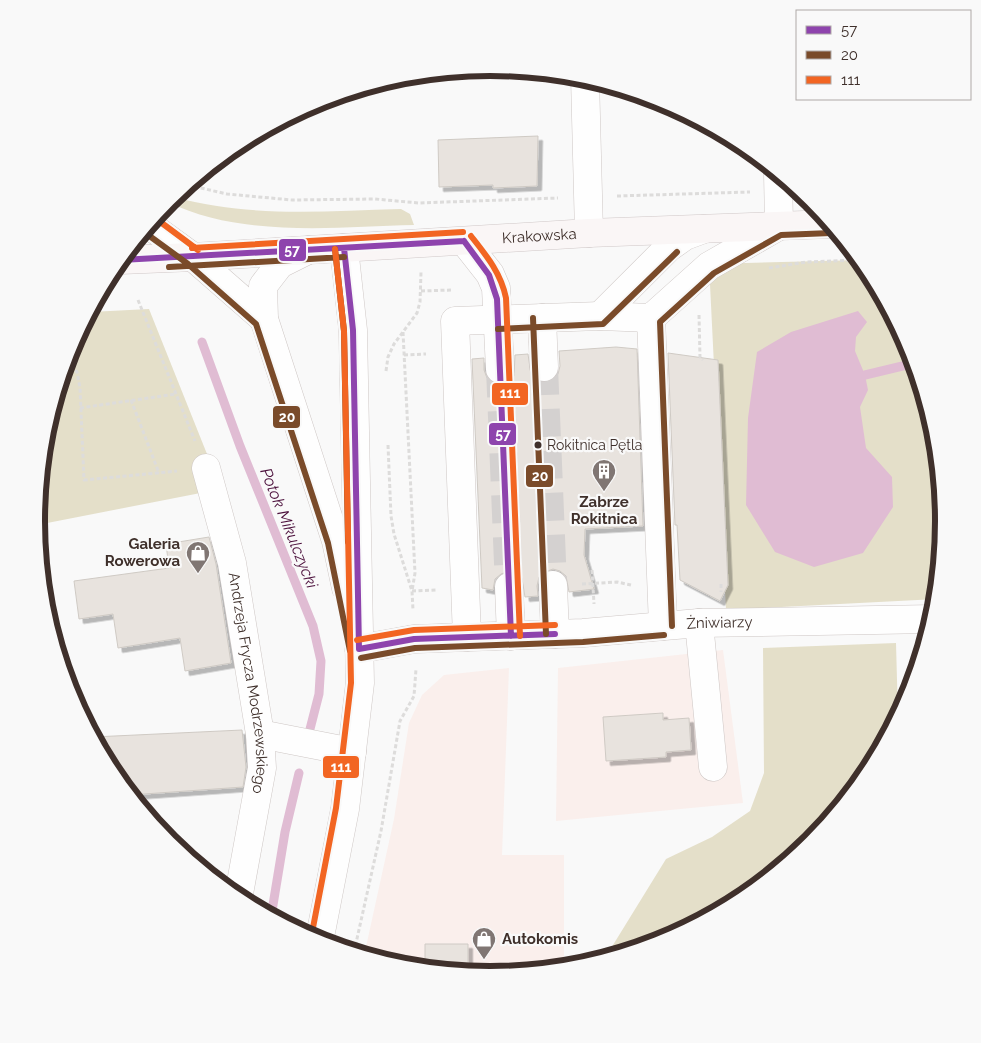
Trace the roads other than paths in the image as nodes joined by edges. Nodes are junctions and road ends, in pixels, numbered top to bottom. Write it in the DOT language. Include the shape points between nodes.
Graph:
graph roads {
  1 [pos="585,87"];
  2 [pos="778,182"];
  3 [pos="822,224"];
  4 [pos="778,226"];
  5 [pos="155,229"];
  6 [pos="704,229"];
  7 [pos="589,233"];
  8 [pos="464,241"];
  9 [pos="344,248"];
  10 [pos="308,250"];
  11 [pos="193,257"];
  12 [pos="130,260"];
  13 [pos="600,316"];
  14 [pos="542,318"];
  15 [pos="651,318"];
  16 [pos="264,319"];
  17 [pos="498,320"];
  18 [pos="544,367"];
  19 [pos="500,369"];
  20 [pos="206,468"];
  21 [pos="563,585"];
  22 [pos="509,587"];
  23 [pos="925,619"];
  24 [pos="699,623"];
  25 [pos="663,626"];
  26 [pos="555,634"];
  27 [pos="511,636"];
  28 [pos="467,637"];
  29 [pos="359,649"];
  30 [pos="260,734"];
  31 [pos="352,752"];
  32 [pos="713,767"];
  33 [pos="240,890"];
  34 [pos="321,933"];
  1 -- 7 [label="street"];
  2 -- 4 [label="street"];
  3 -- 4 [label="main road, Krakowska"];
  4 -- 6 [label="main road, Krakowska"];
  4 -- 15 [label="street" via="709,266"];
  5 -- 11 [label="street"];
  6 -- 7 [label="main road, Krakowska"];
  6 -- 13 [label="street" via="685,236 668,248"];
  7 -- 8 [label="main road, Krakowska"];
  8 -- 9 [label="main road, Krakowska"];
  8 -- 17 [label="street" via="490,274 496,288"];
  9 -- 10 [label="main road, Krakowska"];
  9 -- 29 [label="street" via="353,330"];
  10 -- 11 [label="main road, Krakowska"];
  10 -- 16 [label="street" via="280,264 263,286"];
  11 -- 12 [label="main road, Krakowska"];
  11 -- 16 [label="street"];
  13 -- 14 [label="street"];
  13 -- 15 [label="street"];
  14 -- 17 [label="street"];
  14 -- 18 [label="street"];
  15 -- 25 [label="street"];
  16 -- 29 [label="street" via="336,541"];
  17 -- 19 [label="street"];
  17 -- 28 [label="street" via="455,322"];
  20 -- 30 [label="street, Andrzeja Frycza Modrzewskiego" via="232,563"];
  21 -- 26 [label="street"];
  22 -- 27 [label="street"];
  23 -- 24 [label="street, Żniwiarzy"];
  24 -- 25 [label="street, Żniwiarzy"];
  24 -- 32 [label="street"];
  25 -- 26 [label="street, Żniwiarzy"];
  26 -- 27 [label="street, Żniwiarzy"];
  27 -- 28 [label="street, Żniwiarzy"];
  28 -- 29 [label="street, Żniwiarzy" via="414,639"];
  29 -- 31 [label="street" via="360,683"];
  30 -- 31 [label="street"];
  30 -- 33 [label="street, Andrzeja Frycza Modrzewskiego" via="262,768"];
  31 -- 34 [label="street" via="346,809"];
}
